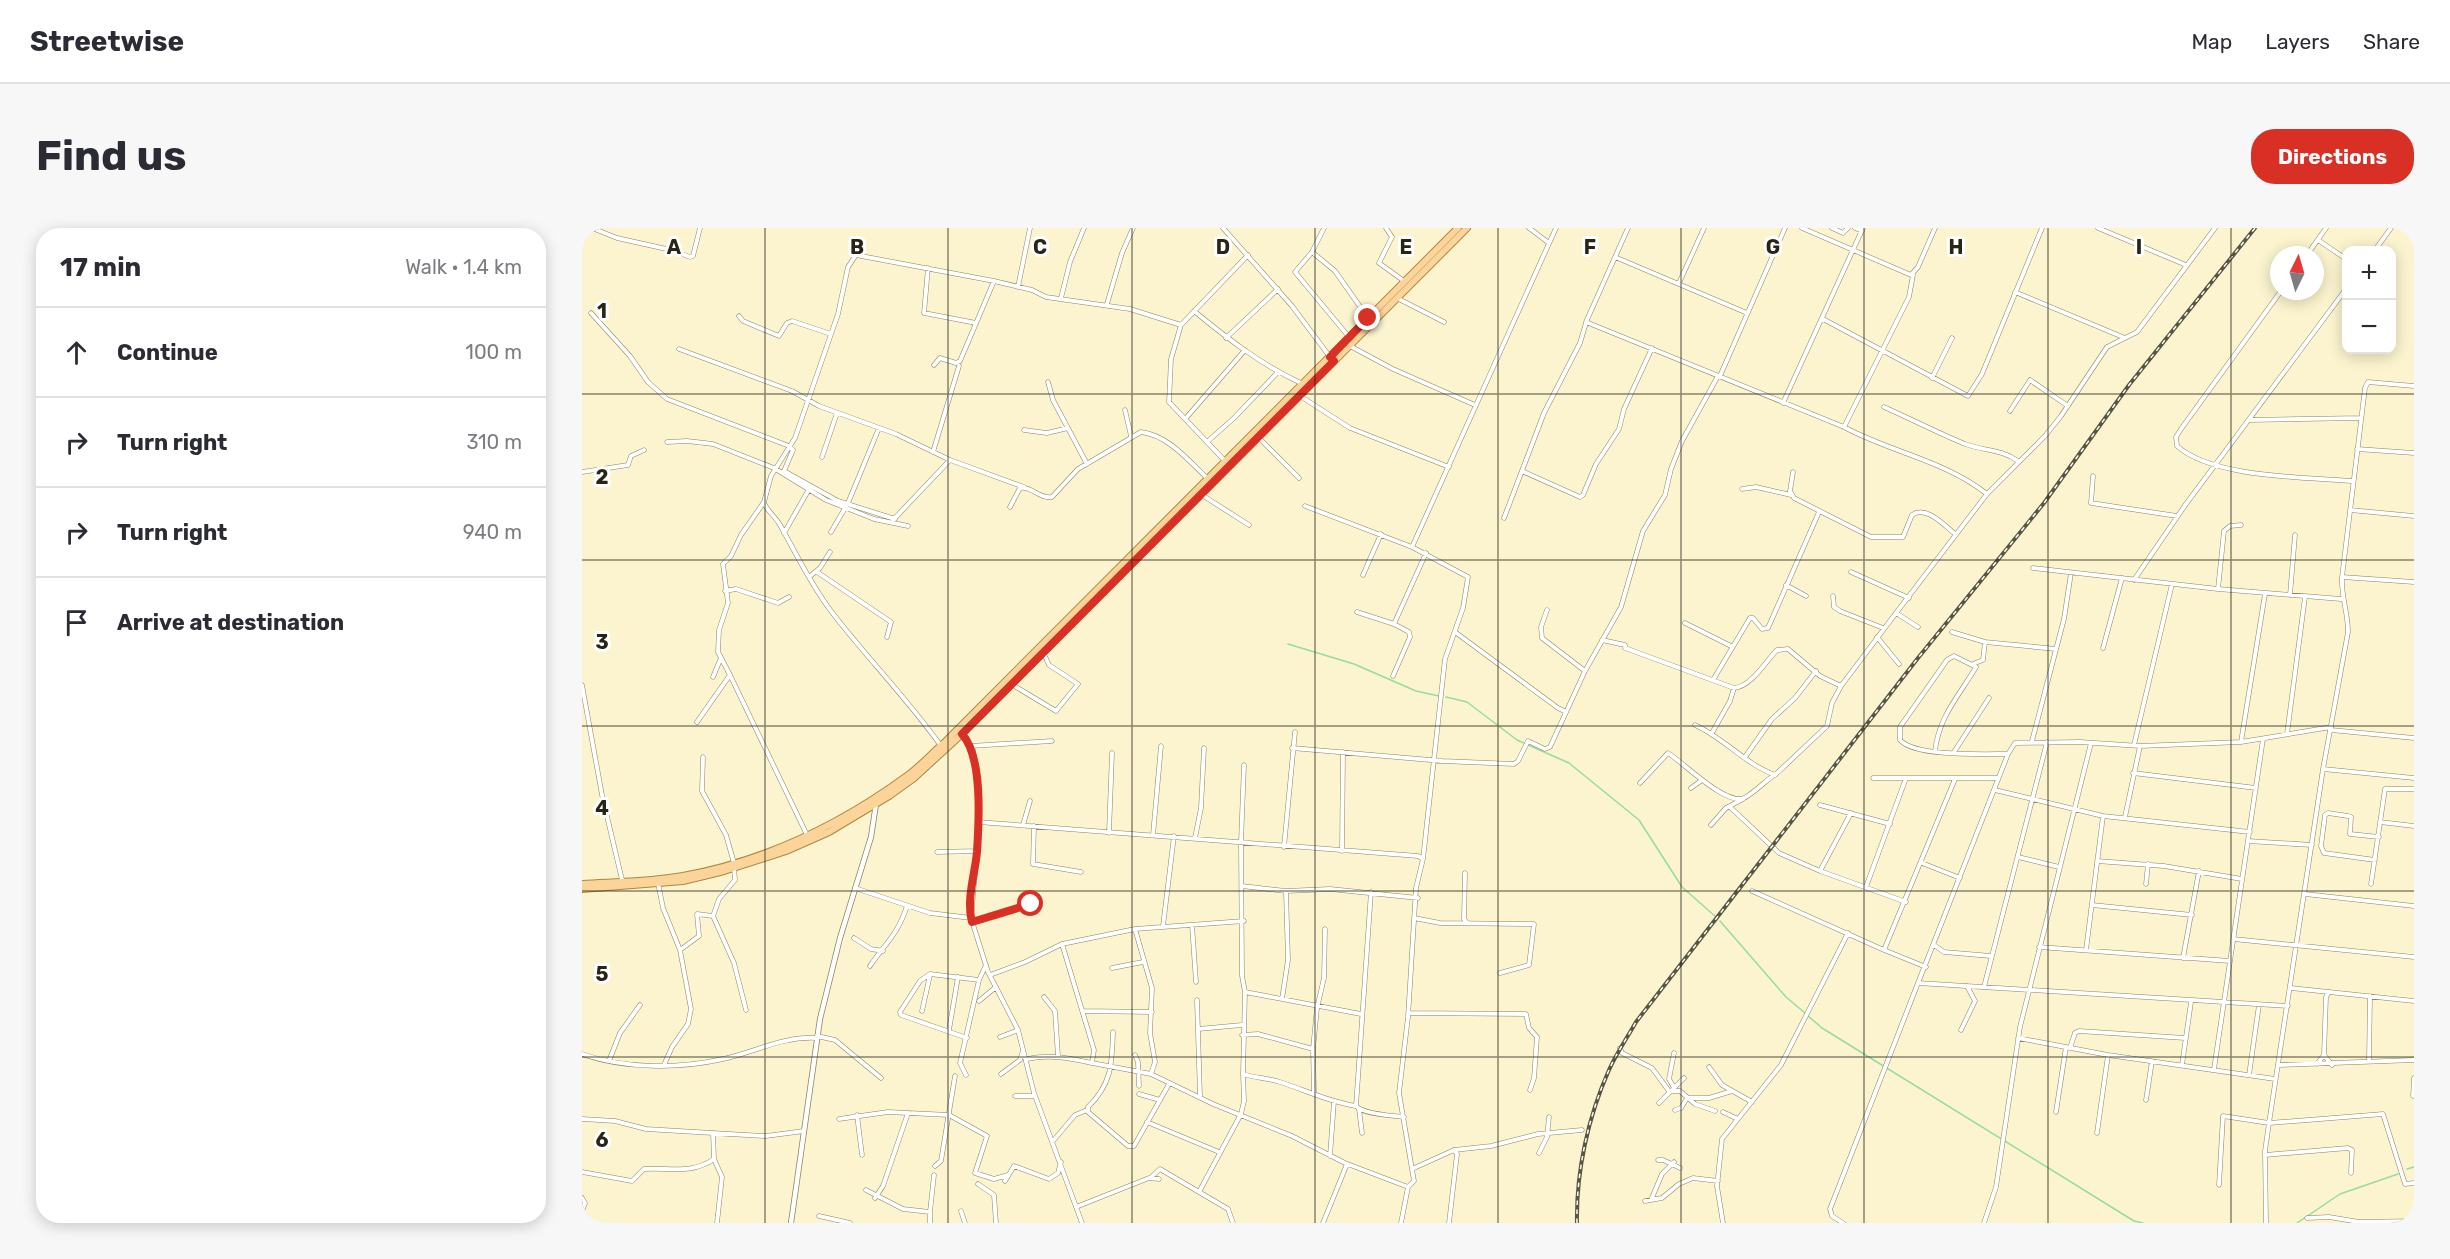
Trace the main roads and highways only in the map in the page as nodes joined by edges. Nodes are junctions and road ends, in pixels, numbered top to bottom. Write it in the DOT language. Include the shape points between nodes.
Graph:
graph roads {
  1 [pos="1467,228"];
  2 [pos="1453,229"];
  3 [pos="1332,359"];
  4 [pos="876,801"];
  5 [pos="734,866"];
  6 [pos="582,884"];
  7 [pos="623,884"];
  8 [pos="582,889"];
  1 -- 3 [label="main road"];
  2 -- 3 [label="main road"];
  3 -- 4 [label="main road" via="941,746"];
  3 -- 4 [label="main road" via="962,734 914,778"];
  4 -- 5 [label="main road" via="807,836"];
  4 -- 5 [label="main road" via="829,832 786,851"];
  5 -- 7 [label="main road"];
  5 -- 7 [label="main road" via="683,881"];
  6 -- 7 [label="main road"];
  7 -- 8 [label="main road"];
}
